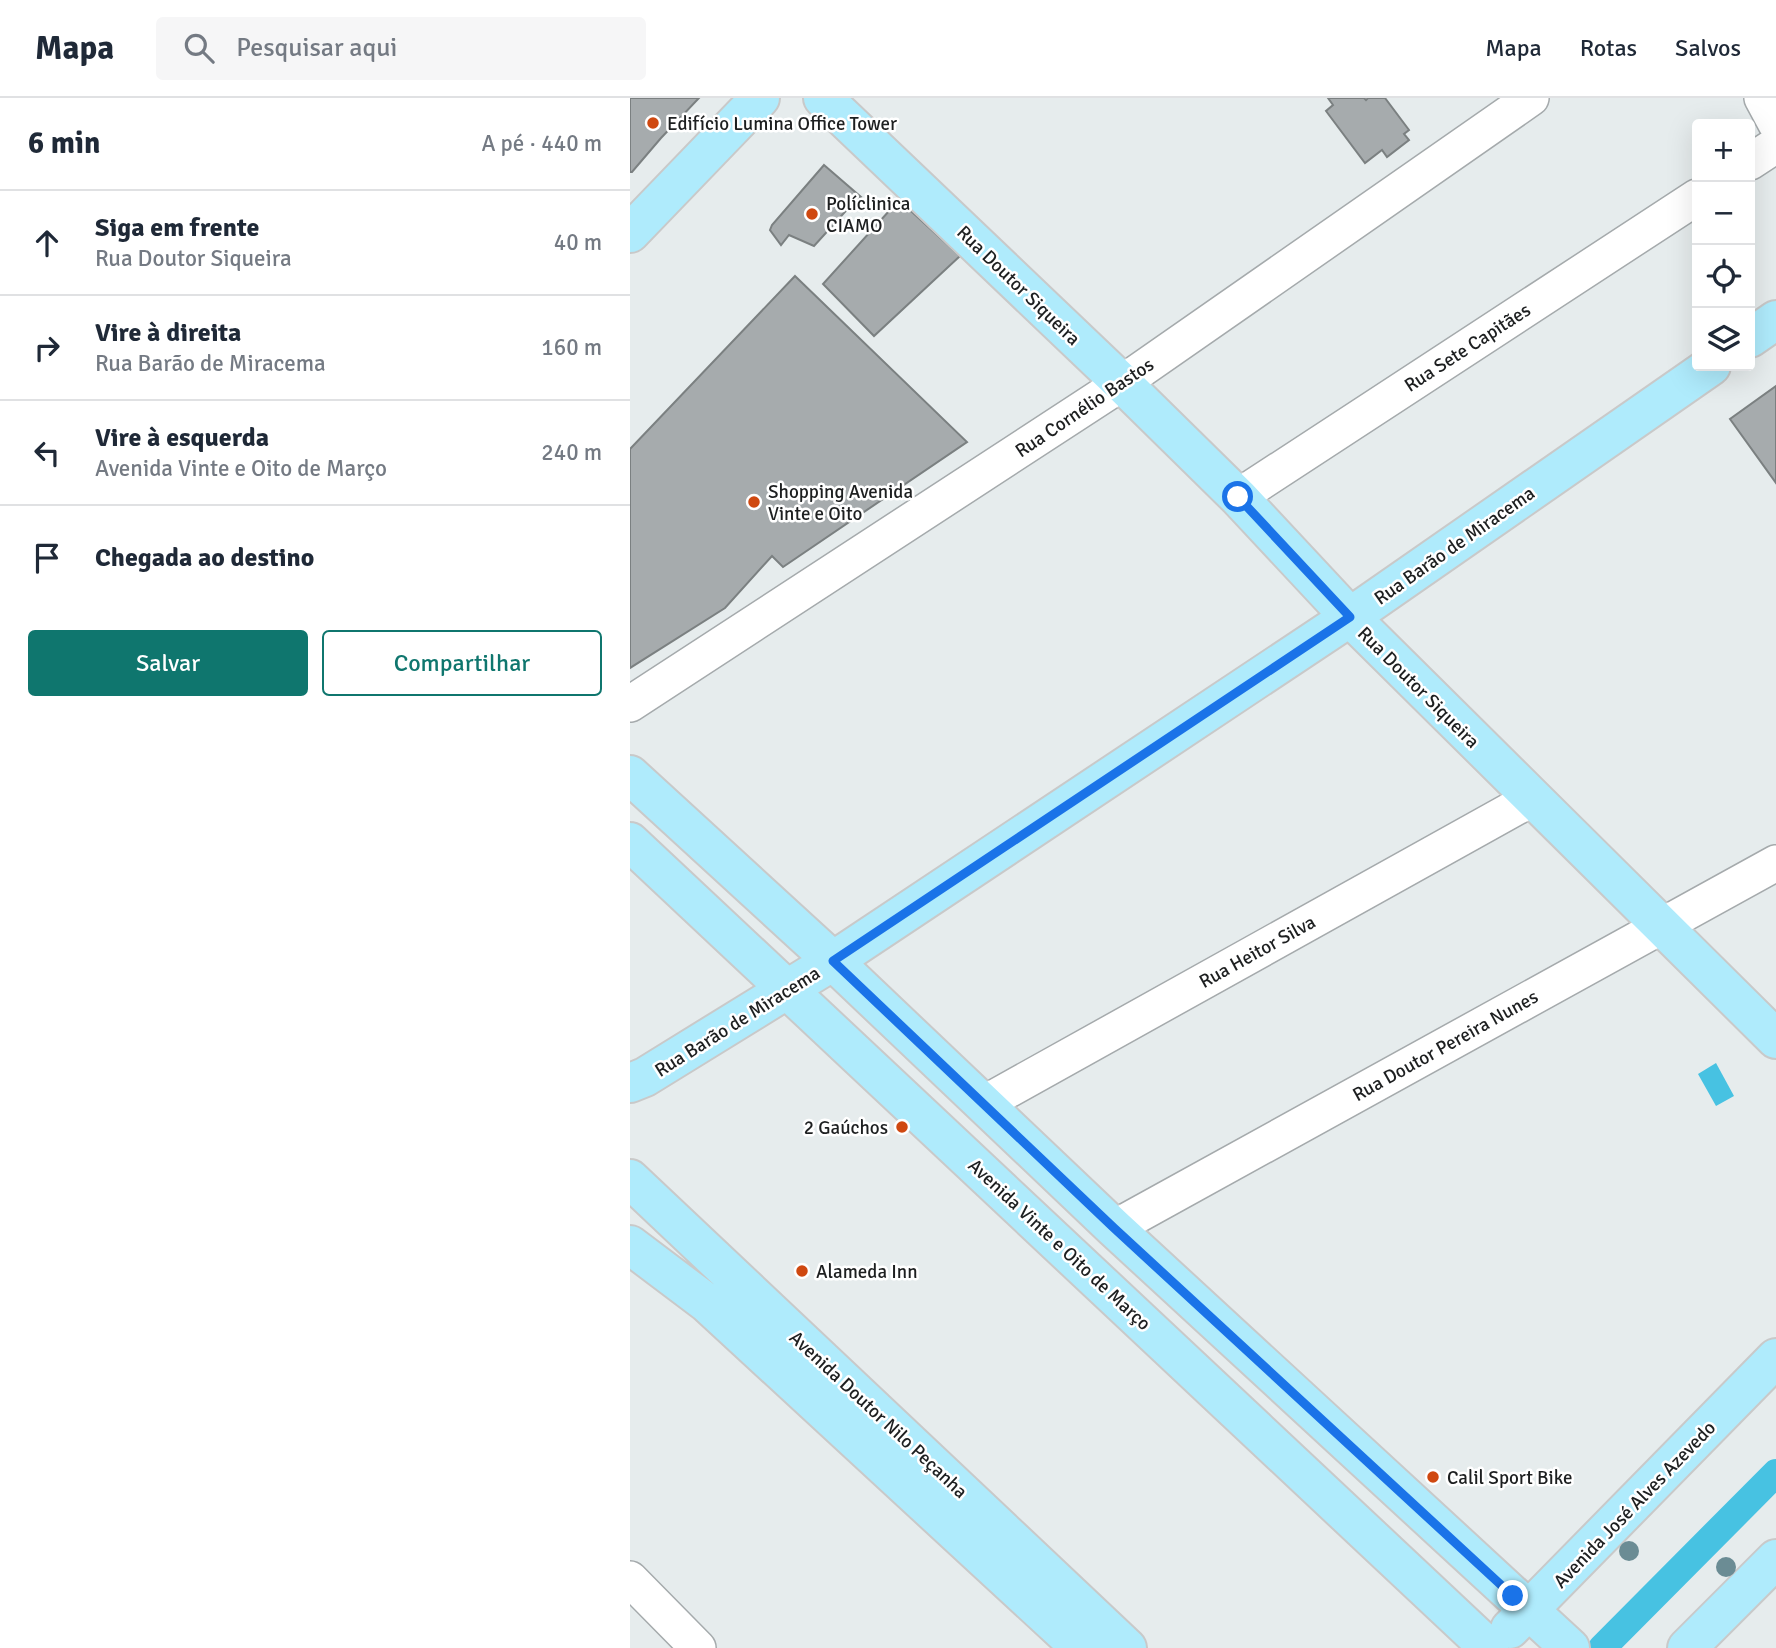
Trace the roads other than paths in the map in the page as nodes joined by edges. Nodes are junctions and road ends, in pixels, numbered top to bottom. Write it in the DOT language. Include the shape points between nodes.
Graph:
graph roads {
  1 [pos="760,98"];
  2 [pos="824,98"];
  3 [pos="1531,98"];
  4 [pos="1762,98"];
  5 [pos="1776,124"];
  6 [pos="1776,145"];
  7 [pos="1755,159"];
  8 [pos="1692,200"];
  9 [pos="630,233"];
  10 [pos="1776,320"];
  11 [pos="1755,335"];
  12 [pos="1704,371"];
  13 [pos="1122,383"];
  14 [pos="1238,497"];
  15 [pos="1350,617"];
  16 [pos="630,704"];
  17 [pos="630,775"];
  18 [pos="1531,799"];
  19 [pos="630,842"];
  20 [pos="1776,863"];
  21 [pos="1661,927"];
  22 [pos="833,961"];
  23 [pos="788,988"];
  24 [pos="1776,1039"];
  25 [pos="630,1083"];
  26 [pos="984,1104"];
  27 [pos="630,1179"];
  28 [pos="1114,1228"];
  29 [pos="630,1245"];
  30 [pos="1776,1358"];
  31 [pos="1776,1559"];
  32 [pos="630,1578"];
  33 [pos="1548,1628"];
  34 [pos="1068,1644"];
  35 [pos="698,1648"];
  36 [pos="1128,1648"];
  37 [pos="1489,1648"];
  38 [pos="1687,1648"];
  1 -- 9 [label="main road"];
  2 -- 13 [label="main road, Rua Doutor Siqueira"];
  3 -- 13 [label="street, Rua Cornélio Bastos"];
  4 -- 5 [label="street"];
  6 -- 7 [label="street"];
  8 -- 14 [label="street, Rua Sete Capitães"];
  10 -- 11 [label="main road"];
  12 -- 15 [label="main road, Rua Barão de Miracema"];
  13 -- 14 [label="main road, Rua Doutor Siqueira"];
  13 -- 16 [label="street, Rua Cornélio Bastos"];
  14 -- 15 [label="main road, Rua Doutor Siqueira"];
  15 -- 18 [label="main road, Rua Doutor Siqueira"];
  15 -- 22 [label="main road, Rua Barão de Miracema"];
  17 -- 22 [label="main road"];
  18 -- 21 [label="main road, Rua Doutor Siqueira"];
  18 -- 26 [label="street, Rua Heitor Silva"];
  19 -- 23 [label="main road, Avenida Vinte e Oito de Março"];
  20 -- 21 [label="street, Rua Doutor Pereira Nunes"];
  21 -- 24 [label="main road, Rua Doutor Siqueira"];
  21 -- 28 [label="street, Rua Doutor Pereira Nunes"];
  22 -- 23 [label="main road, Rua Barão de Miracema"];
  22 -- 26 [label="main road"];
  23 -- 25 [label="main road, Rua Barão de Miracema"];
  23 -- 37 [label="main road, Avenida Vinte e Oito de Março"];
  26 -- 28 [label="main road"];
  27 -- 36 [label="main road, Avenida Doutor Nilo Peçanha"];
  28 -- 33 [label="main road"];
  29 -- 34 [label="main road, Avenida Doutor Nilo Peçanha" via="707,1303"];
  30 -- 33 [label="main road, Avenida José Alves Azevedo"];
  31 -- 38 [label="main road"];
  32 -- 35 [label="street"];
  33 -- 37 [label="main road, Avenida José Alves Azevedo"];
}
